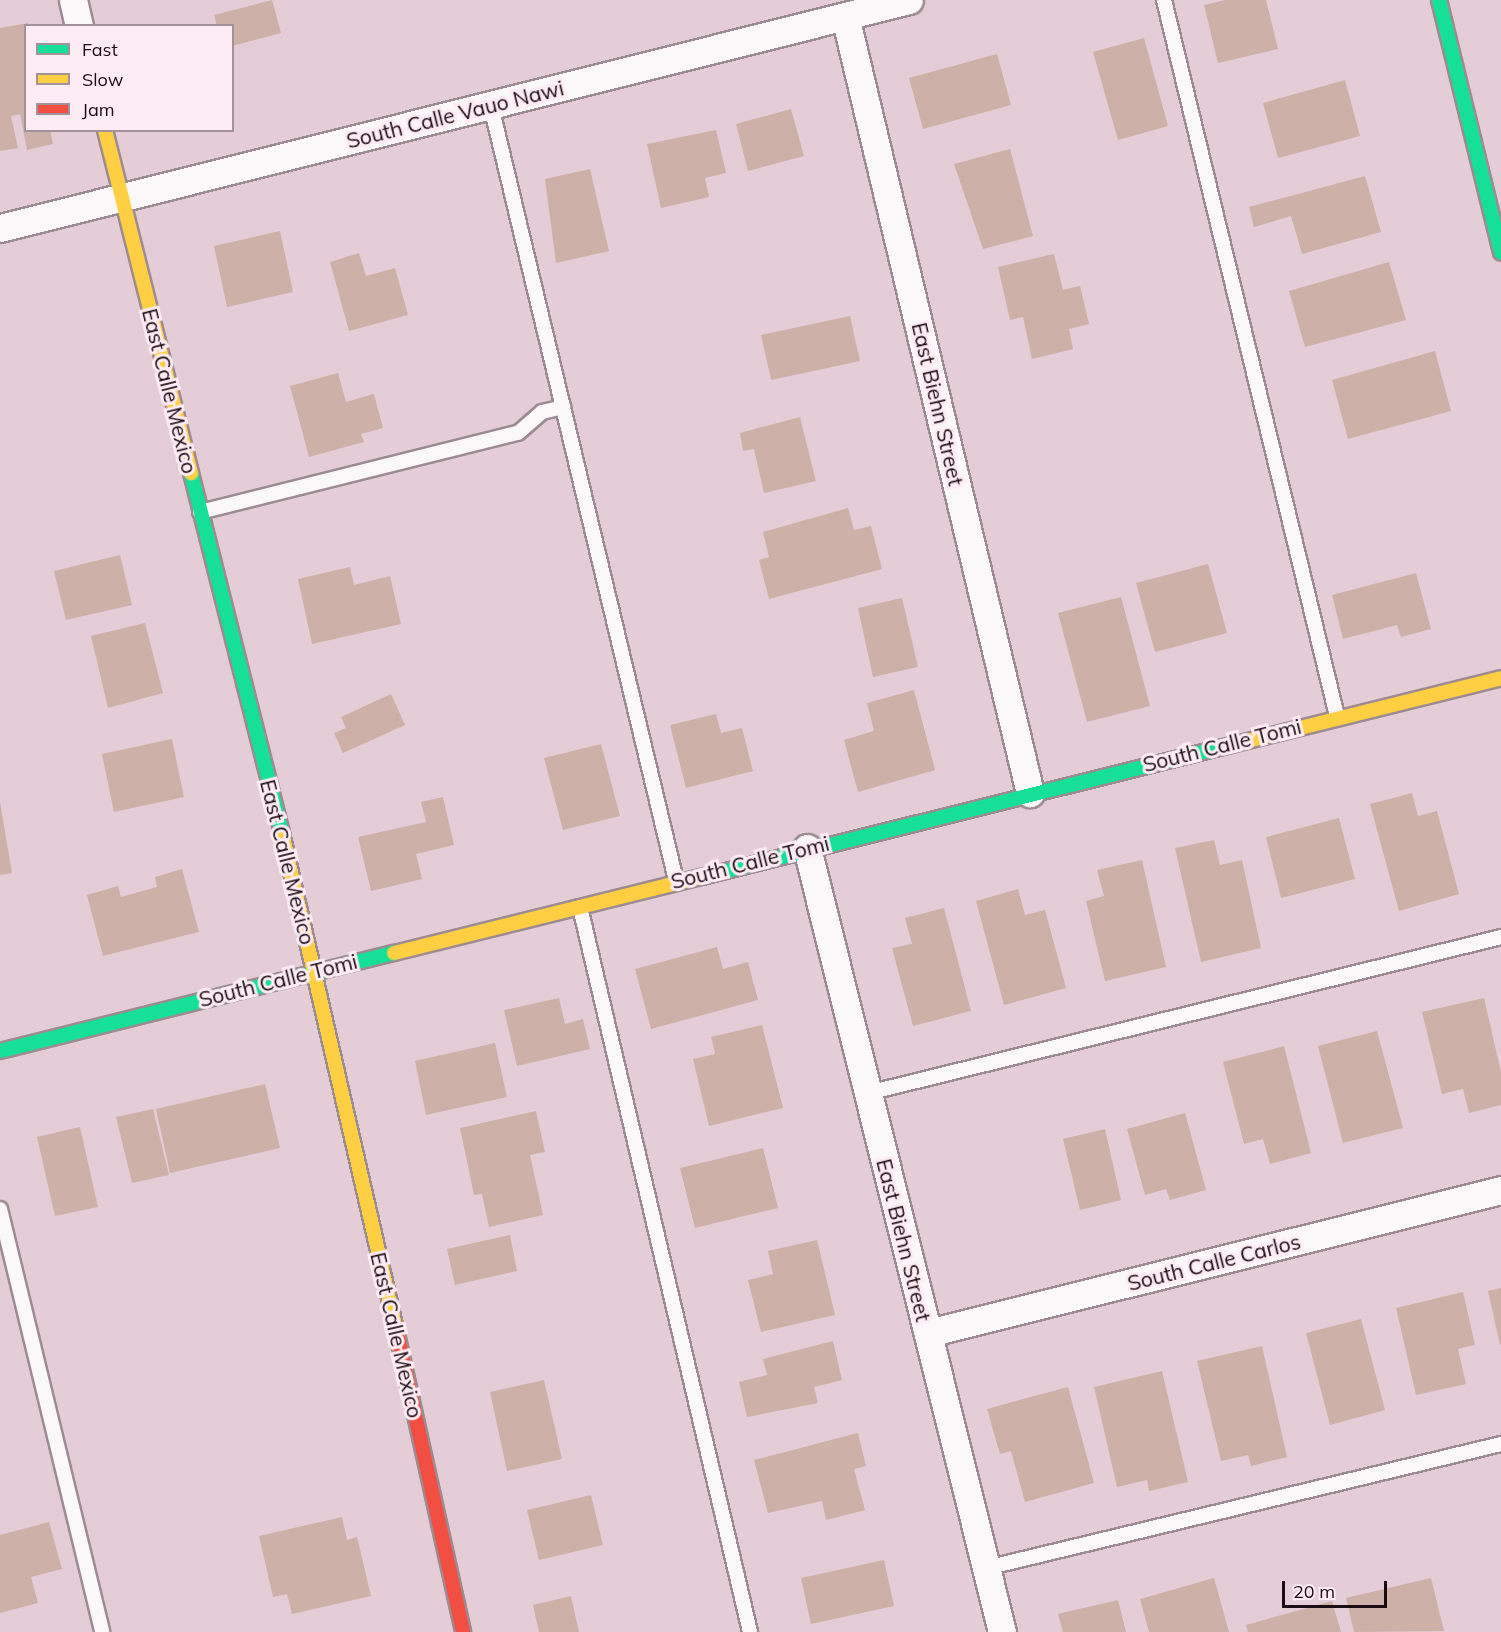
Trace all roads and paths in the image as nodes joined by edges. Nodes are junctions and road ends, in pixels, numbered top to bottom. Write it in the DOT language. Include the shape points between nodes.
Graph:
graph roads {
  1 [pos="73,0"];
  2 [pos="909,0"];
  3 [pos="1164,0"];
  4 [pos="1439,0"];
  5 [pos="845,16"];
  6 [pos="79,24"];
  7 [pos="491,106"];
  8 [pos="105,132"];
  9 [pos="121,197"];
  10 [pos="0,228"];
  11 [pos="1501,253"];
  12 [pos="563,407"];
  13 [pos="200,512"];
  14 [pos="1501,678"];
  15 [pos="1337,716"];
  16 [pos="1030,793"];
  17 [pos="807,848"];
  18 [pos="676,880"];
  19 [pos="579,904"];
  20 [pos="1501,937"];
  21 [pos="316,970"];
  22 [pos="0,1051"];
  23 [pos="868,1093"];
  24 [pos="1501,1190"];
  25 [pos="0,1209"];
  26 [pos="928,1333"];
  27 [pos="1501,1444"];
  28 [pos="986,1568"];
  29 [pos="102,1632"];
  30 [pos="463,1632"];
  31 [pos="750,1632"];
  32 [pos="1002,1632"];
  1 -- 6 [label="street"];
  2 -- 5 [label="street, South Calle Vauo Nawi"];
  3 -- 15 [label="lane"];
  4 -- 11 [label="street"];
  5 -- 7 [label="street, South Calle Vauo Nawi"];
  5 -- 16 [label="street, East Biehn Street"];
  7 -- 9 [label="street, South Calle Vauo Nawi"];
  7 -- 12 [label="lane"];
  8 -- 9 [label="street, East Calle Mexico"];
  9 -- 10 [label="street, South Calle Vauo Nawi"];
  9 -- 13 [label="street, East Calle Mexico"];
  12 -- 13 [label="lane" via="542,412 518,434"];
  12 -- 18 [label="lane"];
  13 -- 21 [label="street, East Calle Mexico"];
  14 -- 15 [label="street, South Calle Tomi"];
  15 -- 16 [label="street, South Calle Tomi"];
  16 -- 17 [label="street, South Calle Tomi"];
  17 -- 18 [label="street, South Calle Tomi"];
  17 -- 23 [label="street, East Biehn Street"];
  18 -- 19 [label="street, South Calle Tomi"];
  19 -- 21 [label="street, South Calle Tomi"];
  19 -- 31 [label="lane"];
  20 -- 23 [label="lane"];
  21 -- 22 [label="street, South Calle Tomi"];
  21 -- 30 [label="street, East Calle Mexico"];
  23 -- 26 [label="street, East Biehn Street"];
  24 -- 26 [label="street, South Calle Carlos"];
  25 -- 29 [label="lane"];
  26 -- 28 [label="street, East Biehn Street"];
  27 -- 28 [label="lane"];
  28 -- 32 [label="street, East Biehn Street"];
}
